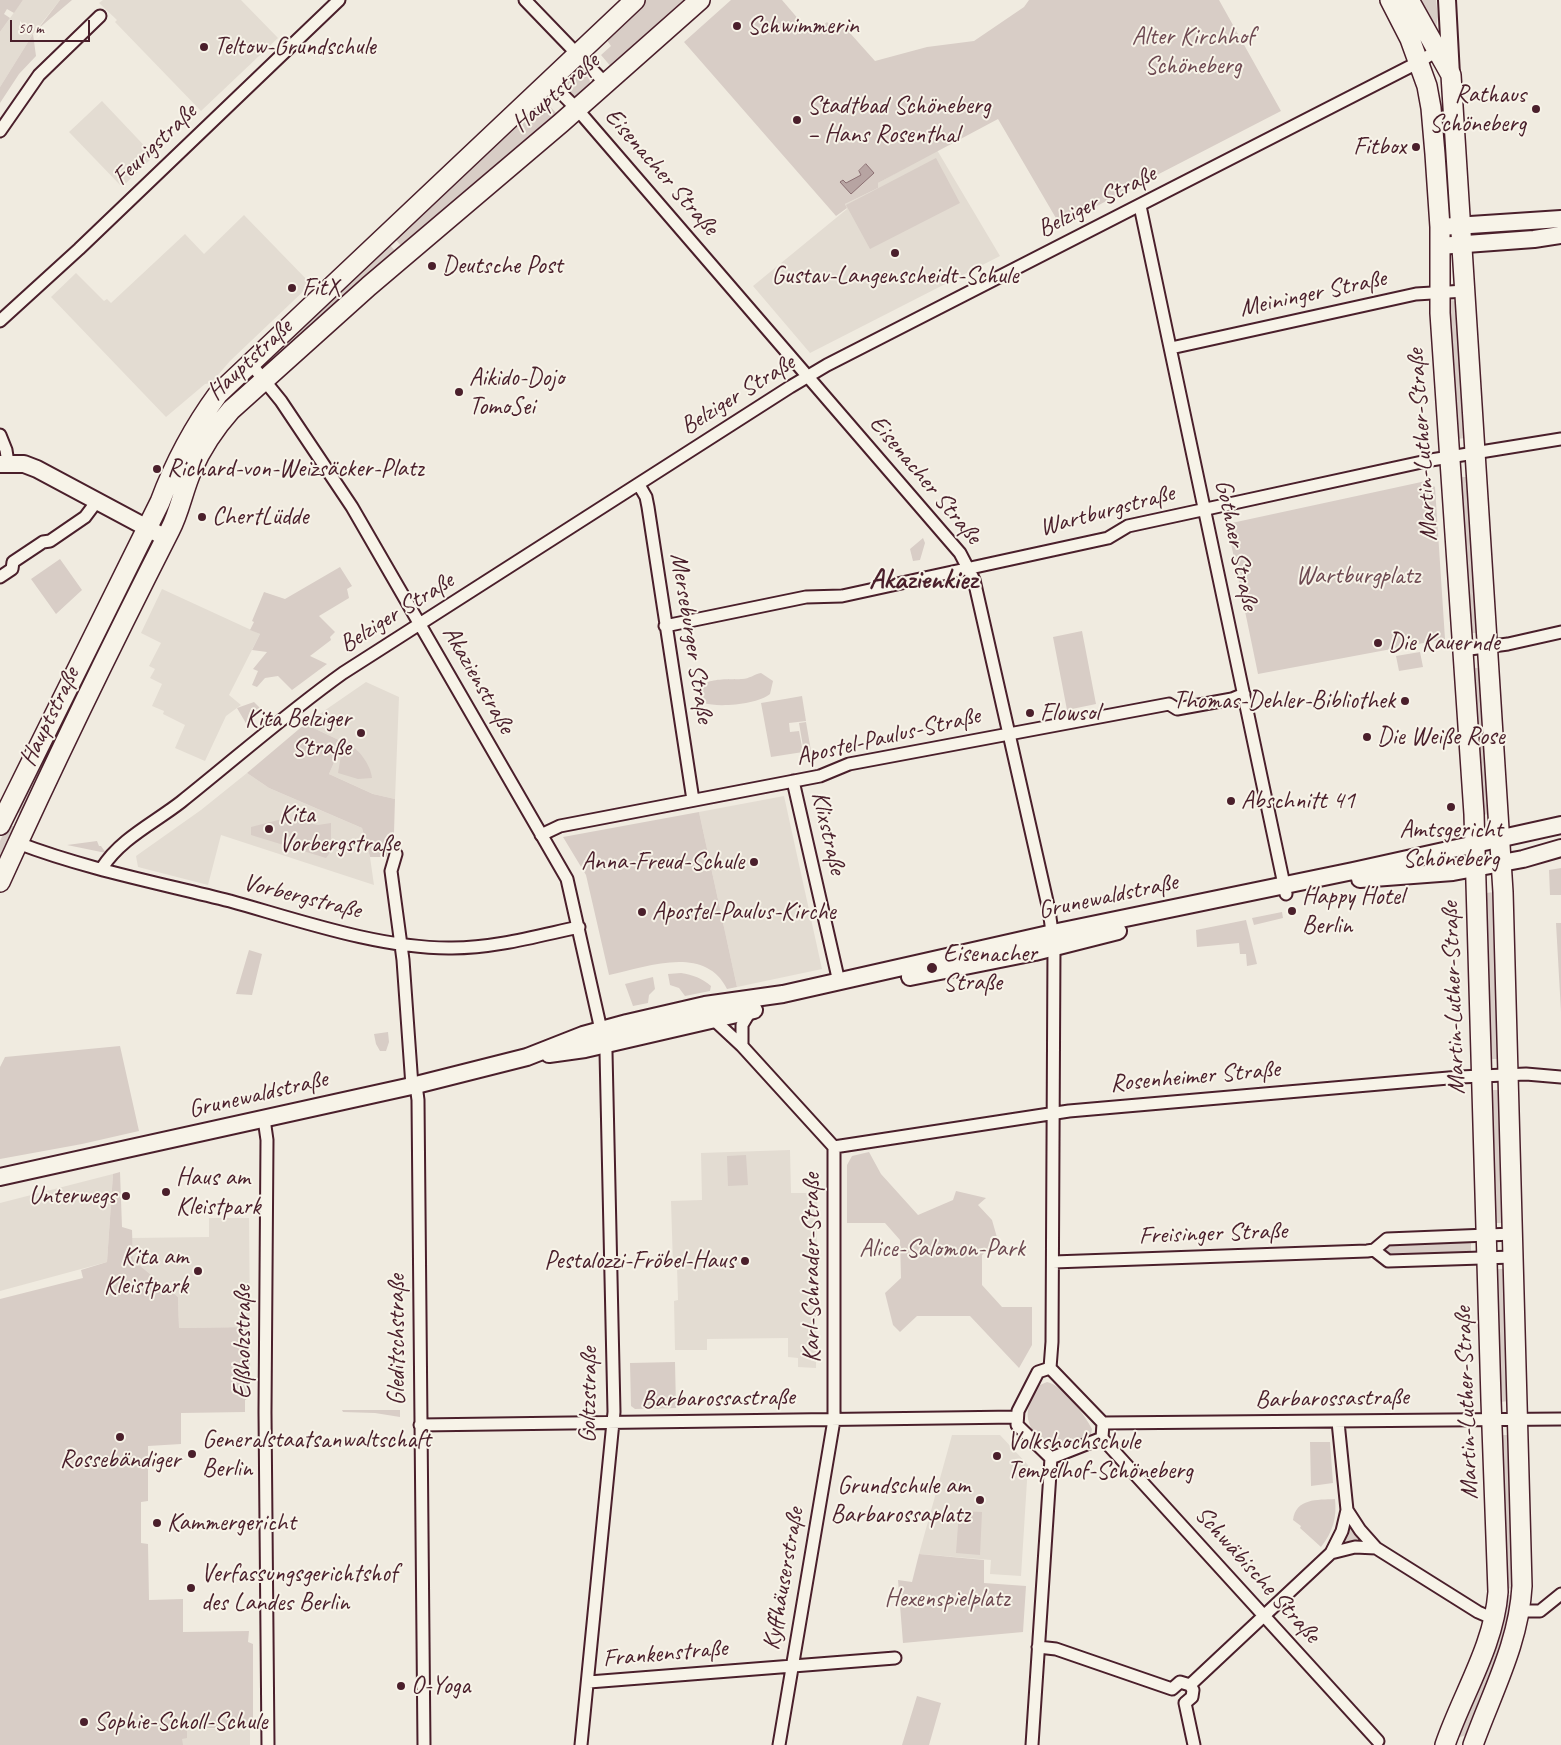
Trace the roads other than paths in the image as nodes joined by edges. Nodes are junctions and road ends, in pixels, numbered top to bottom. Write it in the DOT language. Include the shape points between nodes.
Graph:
graph roads {
  1 [pos="339,0"];
  2 [pos="525,0"];
  3 [pos="635,0"];
  4 [pos="700,0"];
  5 [pos="1390,0"];
  6 [pos="1409,0"];
  7 [pos="1447,0"];
  8 [pos="100,16"];
  9 [pos="1444,46"];
  10 [pos="578,56"];
  11 [pos="1419,62"];
  12 [pos="550,82"];
  13 [pos="606,84"];
  14 [pos="577,109"];
  15 [pos="0,131"];
  16 [pos="1140,206"];
  17 [pos="1561,219"];
  18 [pos="1462,226"];
  19 [pos="1440,227"];
  20 [pos="1560,233"];
  21 [pos="1463,245"];
  22 [pos="1439,246"];
  23 [pos="1465,291"];
  24 [pos="1440,293"];
  25 [pos="0,320"];
  26 [pos="1171,348"];
  27 [pos="251,364"];
  28 [pos="807,377"];
  29 [pos="264,380"];
  30 [pos="0,435"];
  31 [pos="1561,439"];
  32 [pos="1475,454"];
  33 [pos="1449,458"];
  34 [pos="4,463"];
  35 [pos="639,485"];
  36 [pos="98,501"];
  37 [pos="1205,509"];
  38 [pos="147,527"];
  39 [pos="166,538"];
  40 [pos="969,568"];
  41 [pos="0,577"];
  42 [pos="420,625"];
  43 [pos="666,626"];
  44 [pos="1561,632"];
  45 [pos="1488,647"];
  46 [pos="1462,650"];
  47 [pos="1244,694"];
  48 [pos="1010,733"];
  49 [pos="793,781"];
  50 [pos="693,800"];
  51 [pos="0,825"];
  52 [pos="1561,825"];
  53 [pos="542,835"];
  54 [pos="1500,839"];
  55 [pos="18,843"];
  56 [pos="1475,844"];
  57 [pos="1561,848"];
  58 [pos="396,854"];
  59 [pos="1501,863"];
  60 [pos="102,868"];
  61 [pos="1475,868"];
  62 [pos="0,882"];
  63 [pos="1285,890"];
  64 [pos="579,927"];
  65 [pos="1054,940"];
  66 [pos="401,944"];
  67 [pos="839,982"];
  68 [pos="751,1010"];
  69 [pos="714,1019"];
  70 [pos="666,1022"];
  71 [pos="604,1037"];
  72 [pos="742,1046"];
  73 [pos="1508,1075"];
  74 [pos="1481,1076"];
  75 [pos="1561,1077"];
  76 [pos="414,1085"];
  77 [pos="1054,1113"];
  78 [pos="264,1119"];
  79 [pos="834,1147"];
  80 [pos="0,1177"];
  81 [pos="1513,1234"];
  82 [pos="1486,1235"];
  83 [pos="1374,1250"];
  84 [pos="1513,1257"];
  85 [pos="1487,1258"];
  86 [pos="1053,1262"];
  87 [pos="1050,1368"];
  88 [pos="1016,1417"];
  89 [pos="1492,1419"];
  90 [pos="1518,1419"];
  91 [pos="1561,1419"];
  92 [pos="834,1420"];
  93 [pos="1338,1422"];
  94 [pos="614,1423"];
  95 [pos="1103,1423"];
  96 [pos="420,1425"];
  97 [pos="1102,1438"];
  98 [pos="1051,1458"];
  99 [pos="1347,1510"];
  100 [pos="1376,1548"];
  101 [pos="1331,1552"];
  102 [pos="1561,1594"];
  103 [pos="1520,1611"];
  104 [pos="1264,1616"];
  105 [pos="1494,1619"];
  106 [pos="1038,1647"];
  107 [pos="895,1658"];
  108 [pos="792,1666"];
  109 [pos="589,1682"];
  110 [pos="1190,1685"];
  111 [pos="1172,1689"];
  112 [pos="1185,1703"];
  113 [pos="1378,1741"];
  114 [pos="268,1745"];
  115 [pos="424,1745"];
  116 [pos="581,1745"];
  117 [pos="779,1745"];
  118 [pos="1032,1745"];
  119 [pos="1194,1745"];
  120 [pos="1445,1745"];
  121 [pos="1473,1745"];
  1 -- 25 [label="street, Feurigstraße" via="80,249"];
  2 -- 10 [label="street"];
  3 -- 10 [label="main road, Hauptstraße"];
  4 -- 13 [label="main road, Hauptstraße"];
  5 -- 11 [label="main road, Martin-Luther-Straße"];
  6 -- 9 [label="main road"];
  7 -- 9 [label="main road"];
  8 -- 15 [label="street" via="38,75"];
  9 -- 11 [label="street, Belziger Straße"];
  9 -- 18 [label="main road, Martin-Luther-Straße" via="1451,75"];
  10 -- 12 [label="main road, Hauptstraße"];
  10 -- 13 [label="street"];
  11 -- 16 [label="street, Belziger Straße"];
  11 -- 19 [label="main road, Martin-Luther-Straße" via="1431,108"];
  12 -- 14 [label="street, Eisenacher Straße"];
  12 -- 27 [label="main road, Hauptstraße"];
  13 -- 14 [label="main road, Hauptstraße"];
  14 -- 28 [label="street, Eisenacher Straße"];
  14 -- 29 [label="main road, Hauptstraße"];
  16 -- 26 [label="street, Gothaer Straße"];
  16 -- 28 [label="street, Belziger Straße"];
  17 -- 18 [label="main road"];
  18 -- 19 [label="main road"];
  18 -- 21 [label="main road, Martin-Luther-Straße"];
  19 -- 22 [label="main road, Martin-Luther-Straße"];
  20 -- 21 [label="main road"];
  21 -- 22 [label="main road"];
  21 -- 23 [label="main road, Martin-Luther-Straße"];
  22 -- 24 [label="main road, Martin-Luther-Straße"];
  23 -- 24 [label="street, Meininger Straße"];
  23 -- 32 [label="main road, Martin-Luther-Straße"];
  24 -- 26 [label="street, Meininger Straße" via="1416,294"];
  24 -- 33 [label="main road, Martin-Luther-Straße"];
  26 -- 37 [label="street, Gothaer Straße"];
  27 -- 29 [label="street, Akazienstraße"];
  27 -- 38 [label="main road, Hauptstraße" via="218,394 194,426"];
  28 -- 35 [label="street, Belziger Straße"];
  28 -- 40 [label="street, Eisenacher Straße" via="960,552"];
  29 -- 39 [label="main road, Hauptstraße" via="230,410 209,436 191,472 178,514"];
  29 -- 42 [label="street, Akazienstraße" via="352,507"];
  30 -- 34 [label="street" via="6,450"];
  31 -- 32 [label="street, Wartburgstraße"];
  32 -- 33 [label="street, Wartburgstraße"];
  32 -- 45 [label="main road, Martin-Luther-Straße"];
  33 -- 37 [label="street, Wartburgstraße"];
  33 -- 46 [label="main road, Martin-Luther-Straße"];
  34 -- 36 [label="main road" via="31,466"];
  35 -- 42 [label="street, Belziger Straße"];
  35 -- 43 [label="street, Merseburger Straße" via="646,496"];
  36 -- 38 [label="main road"];
  36 -- 41 [label="street" via="84,517 13,562 12,569"];
  37 -- 40 [label="street, Wartburgstraße" via="1128,526 1108,538"];
  37 -- 47 [label="street, Gothaer Straße"];
  38 -- 39 [label="main road"];
  38 -- 51 [label="main road, Hauptstraße"];
  39 -- 55 [label="main road, Hauptstraße" via="119,629"];
  40 -- 43 [label="street, Wartburgstraße" via="842,596 806,597"];
  40 -- 48 [label="street, Eisenacher Straße"];
  42 -- 53 [label="street, Akazienstraße"];
  42 -- 60 [label="street, Belziger Straße" via="293,709 222,770 114,850"];
  43 -- 50 [label="street, Merseburger Straße"];
  44 -- 45 [label="street"];
  45 -- 46 [label="street"];
  45 -- 54 [label="main road, Martin-Luther-Straße"];
  46 -- 56 [label="main road, Martin-Luther-Straße"];
  47 -- 48 [label="street, Apostel-Paulus-Straße" via="1177,709 1169,704"];
  47 -- 63 [label="street, Gothaer Straße"];
  48 -- 49 [label="street, Apostel-Paulus-Straße" via="849,764 820,776"];
  48 -- 65 [label="street, Eisenacher Straße"];
  49 -- 50 [label="street, Apostel-Paulus-Straße"];
  49 -- 67 [label="street, Klixstraße"];
  50 -- 53 [label="street, Apostel-Paulus-Straße" via="560,826"];
  52 -- 54 [label="main road, Grunewaldstraße"];
  53 -- 64 [label="street, Akazienstraße" via="567,879"];
  54 -- 56 [label="main road, Grunewaldstraße"];
  54 -- 59 [label="main road, Martin-Luther-Straße"];
  55 -- 60 [label="street, Vorbergstraße"];
  55 -- 62 [label="main road, Hauptstraße"];
  56 -- 61 [label="main road, Martin-Luther-Straße"];
  56 -- 63 [label="main road, Grunewaldstraße"];
  57 -- 59 [label="main road, Grunewaldstraße"];
  58 -- 66 [label="street, Gleditschstraße" via="391,871"];
  59 -- 61 [label="main road, Grunewaldstraße"];
  59 -- 73 [label="main road, Martin-Luther-Straße"];
  60 -- 66 [label="street, Vorbergstraße"];
  61 -- 63 [label="main road, Grunewaldstraße" via="1425,875 1372,877"];
  61 -- 74 [label="main road, Martin-Luther-Straße"];
  63 -- 65 [label="main road, Grunewaldstraße"];
  64 -- 66 [label="street, Vorbergstraße" via="472,947 436,948"];
  64 -- 71 [label="street, Akazienstraße"];
  65 -- 67 [label="main road, Grunewaldstraße"];
  65 -- 68 [label="main road, Grunewaldstraße"];
  65 -- 77 [label="street, Eisenacher Straße"];
  66 -- 76 [label="street, Gleditschstraße"];
  67 -- 70 [label="main road, Grunewaldstraße" via="705,1006"];
  68 -- 69 [label="main road, Grunewaldstraße"];
  68 -- 72 [label="street" via="742,1025"];
  69 -- 70 [label="main road, Grunewaldstraße"];
  69 -- 72 [label="street"];
  70 -- 71 [label="main road, Grunewaldstraße"];
  71 -- 76 [label="main road, Grunewaldstraße" via="583,1035 526,1057"];
  71 -- 94 [label="street, Goltzstraße"];
  72 -- 79 [label="street"];
  73 -- 74 [label="street, Rosenheimer Straße"];
  73 -- 75 [label="street, Rosenheimer Straße"];
  73 -- 81 [label="main road, Martin-Luther-Straße"];
  74 -- 77 [label="street, Rosenheimer Straße"];
  74 -- 82 [label="main road, Martin-Luther-Straße"];
  76 -- 78 [label="main road, Grunewaldstraße"];
  76 -- 96 [label="street, Gleditschstraße" via="418,1100"];
  77 -- 79 [label="street, Rosenheimer Straße"];
  77 -- 86 [label="street, Eisenacher Straße"];
  78 -- 80 [label="main road, Grunewaldstraße"];
  78 -- 114 [label="street, Elßholzstraße" via="267,1139"];
  79 -- 92 [label="street, Karl-Schrader-Straße"];
  81 -- 82 [label="street, Freisinger Straße"];
  81 -- 84 [label="main road, Martin-Luther-Straße"];
  82 -- 83 [label="street, Freisinger Straße" via="1387,1239"];
  82 -- 85 [label="main road, Martin-Luther-Straße"];
  83 -- 85 [label="street, Freisinger Straße" via="1388,1261"];
  83 -- 86 [label="street, Freisinger Straße"];
  84 -- 85 [label="street, Freisinger Straße"];
  84 -- 90 [label="main road, Martin-Luther-Straße"];
  85 -- 89 [label="main road, Martin-Luther-Straße"];
  86 -- 87 [label="street, Eisenacher Straße"];
  87 -- 88 [label="street" via="1038,1372"];
  87 -- 95 [label="street"];
  88 -- 92 [label="street, Barbarossastraße"];
  88 -- 98 [label="street" via="1018,1425"];
  89 -- 90 [label="street, Barbarossastraße"];
  89 -- 93 [label="street, Barbarossastraße"];
  89 -- 105 [label="main road, Martin-Luther-Straße" via="1498,1592"];
  90 -- 91 [label="street, Barbarossastraße"];
  90 -- 103 [label="main road, Martin-Luther-Straße"];
  92 -- 94 [label="street, Barbarossastraße"];
  92 -- 108 [label="street, Kyffhäuserstraße"];
  93 -- 95 [label="street, Barbarossastraße"];
  93 -- 99 [label="street"];
  94 -- 96 [label="street, Barbarossastraße"];
  94 -- 109 [label="street, Goltzstraße"];
  95 -- 97 [label="street"];
  96 -- 115 [label="street, Gleditschstraße"];
  97 -- 98 [label="street"];
  97 -- 104 [label="street, Schwäbische Straße"];
  98 -- 106 [label="street"];
  99 -- 100 [label="street"];
  99 -- 101 [label="street" via="1342,1531"];
  100 -- 101 [label="street" via="1355,1547"];
  100 -- 105 [label="street"];
  101 -- 104 [label="street"];
  102 -- 103 [label="street" via="1540,1611"];
  103 -- 121 [label="main road, Martin-Luther-Straße" via="1509,1655"];
  104 -- 110 [label="street"];
  104 -- 113 [label="street, Schwäbische Straße"];
  105 -- 120 [label="main road, Martin-Luther-Straße"];
  106 -- 111 [label="street" via="1056,1649"];
  106 -- 118 [label="street"];
  107 -- 108 [label="street, Frankenstraße"];
  108 -- 109 [label="street, Frankenstraße"];
  108 -- 117 [label="street, Kyffhäuserstraße"];
  109 -- 116 [label="street, Goltzstraße"];
  110 -- 111 [label="street" via="1180,1682"];
  110 -- 112 [label="street" via="1192,1697"];
  111 -- 112 [label="street" via="1173,1698"];
  112 -- 119 [label="street"];
}
